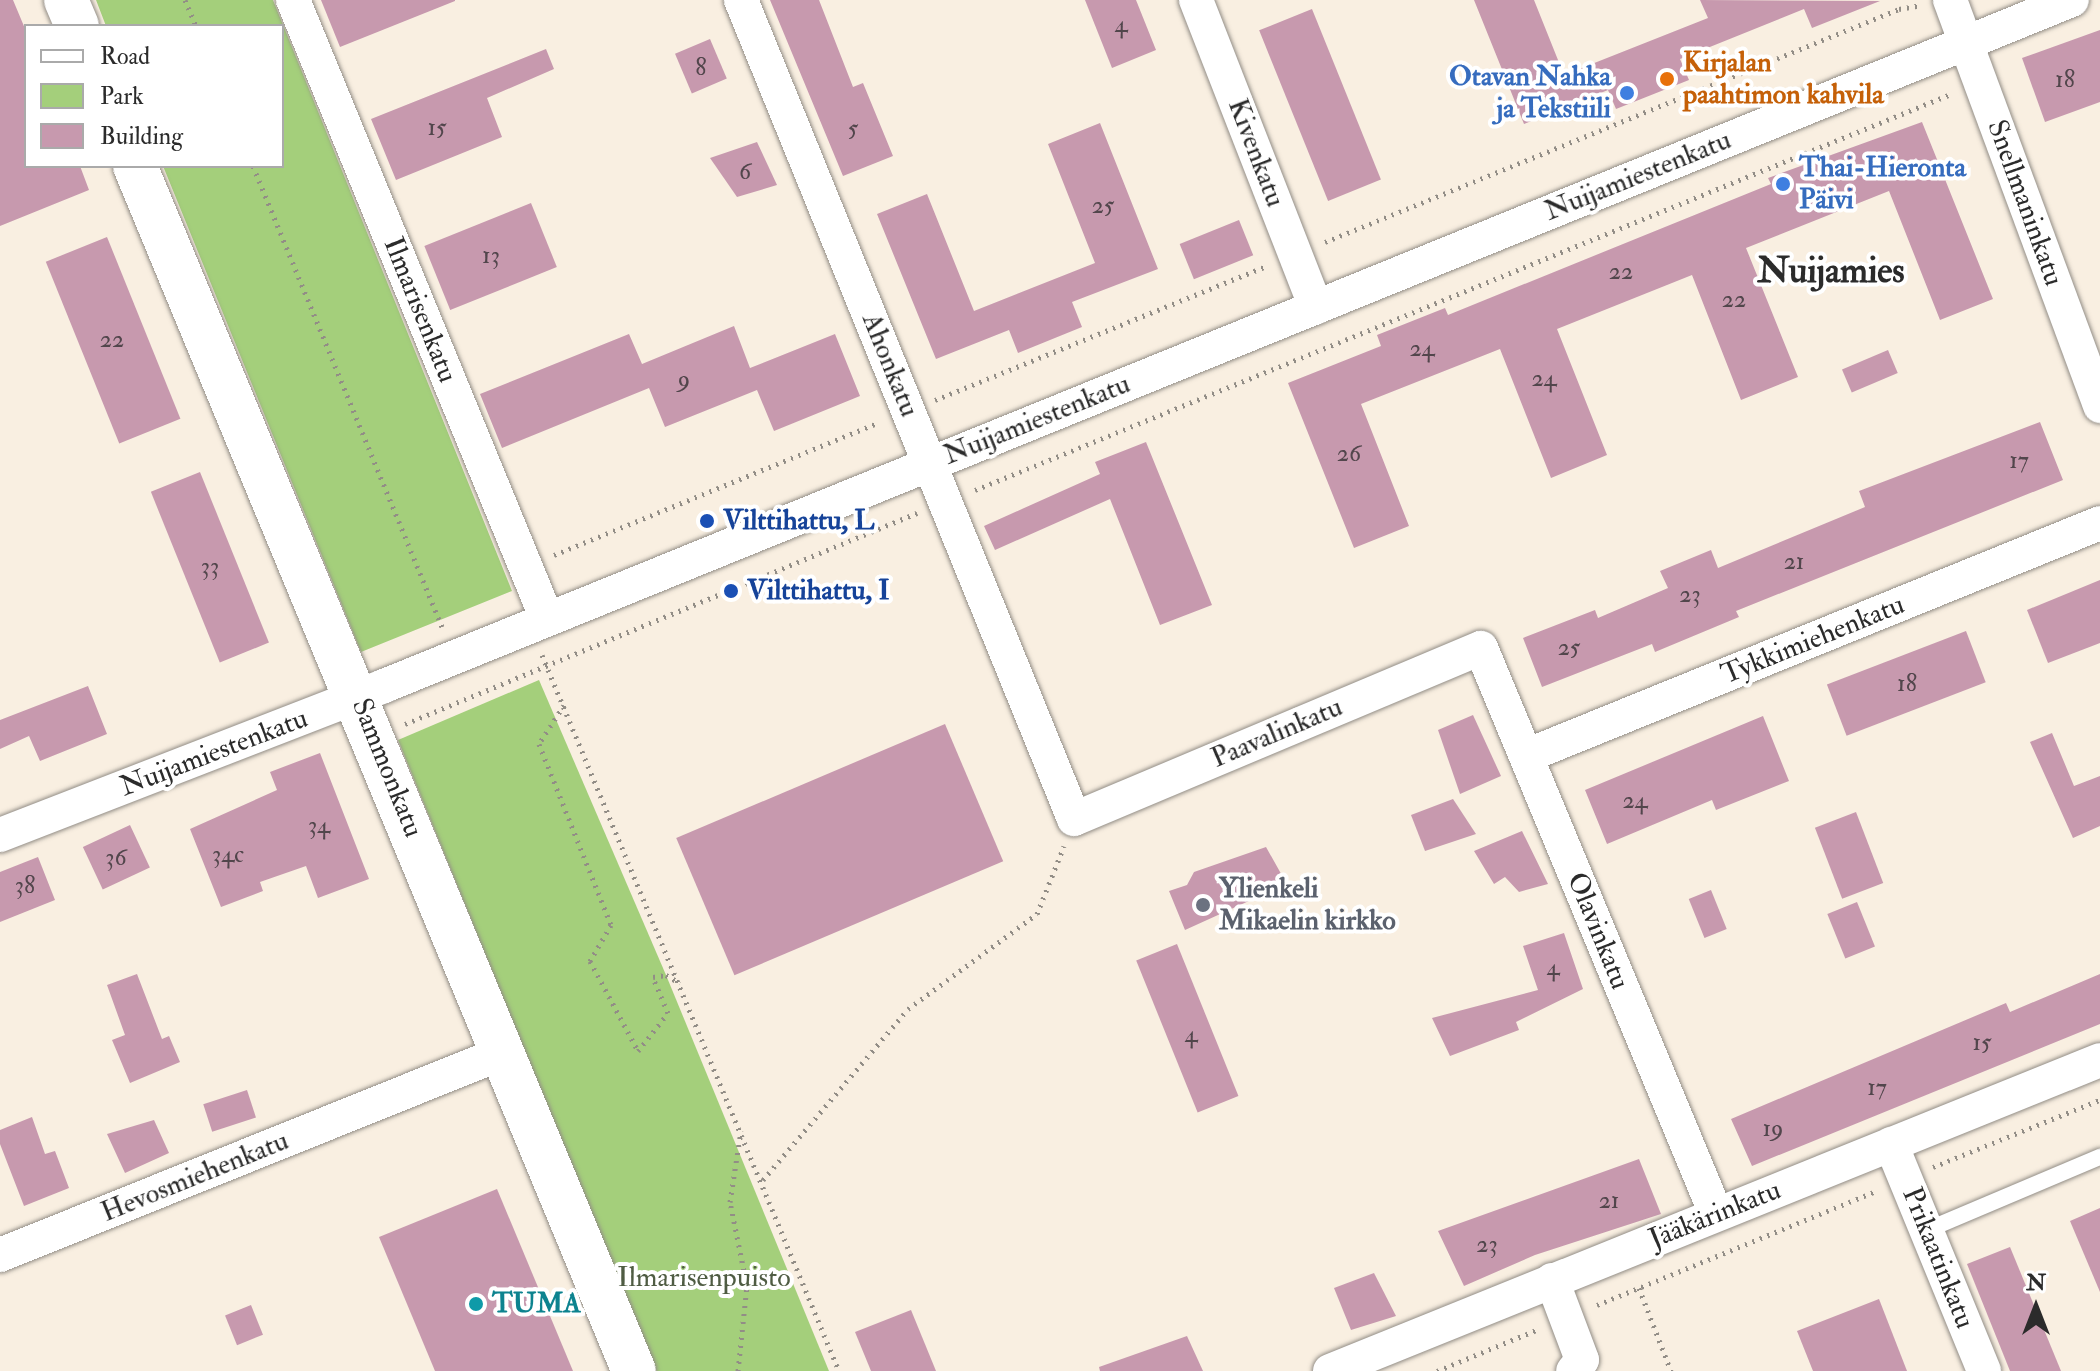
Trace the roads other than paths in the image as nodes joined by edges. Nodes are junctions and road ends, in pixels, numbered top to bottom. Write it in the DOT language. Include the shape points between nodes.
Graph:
graph roads {
  1 [pos="66,0"];
  2 [pos="293,0"];
  3 [pos="741,0"];
  4 [pos="1196,0"];
  5 [pos="2072,0"];
  6 [pos="1939,2"];
  7 [pos="76,24"];
  8 [pos="1966,43"];
  9 [pos="136,168"];
  10 [pos="1316,307"];
  11 [pos="2100,406"];
  12 [pos="930,463"];
  13 [pos="2100,523"];
  14 [pos="547,619"];
  15 [pos="1481,648"];
  16 [pos="358,696"];
  17 [pos="1526,756"];
  18 [pos="1074,819"];
  19 [pos="0,835"];
  20 [pos="502,1053"];
  21 [pos="2100,1060"];
  22 [pos="1891,1144"];
  23 [pos="2100,1157"];
  24 [pos="1716,1214"];
  25 [pos="1927,1230"];
  26 [pos="0,1255"];
  27 [pos="1552,1280"];
  28 [pos="1572,1342"];
  29 [pos="634,1371"];
  30 [pos="1330,1371"];
  31 [pos="1984,1371"];
  1 -- 7 [label="street"];
  2 -- 14 [label="street, Ilmarisenkatu"];
  3 -- 12 [label="street, Ahonkatu"];
  4 -- 10 [label="street, Kivenkatu"];
  5 -- 8 [label="street, Nuijamiestenkatu"];
  6 -- 8 [label="street, Snellmaninkatu"];
  8 -- 10 [label="street, Nuijamiestenkatu"];
  8 -- 11 [label="street, Snellmaninkatu"];
  9 -- 16 [label="street, Sammonkatu"];
  10 -- 12 [label="street, Nuijamiestenkatu"];
  12 -- 14 [label="street, Nuijamiestenkatu"];
  12 -- 18 [label="street, Ahonkatu"];
  13 -- 17 [label="street, Tykkimiehenkatu"];
  14 -- 16 [label="street, Nuijamiestenkatu"];
  15 -- 17 [label="street, Olavinkatu"];
  15 -- 18 [label="street, Paavalinkatu"];
  16 -- 19 [label="street, Nuijamiestenkatu"];
  16 -- 20 [label="street, Sammonkatu"];
  17 -- 24 [label="street, Olavinkatu"];
  20 -- 26 [label="street, Hevosmiehenkatu"];
  20 -- 29 [label="street, Sammonkatu"];
  21 -- 22 [label="street, Jääkärinkatu"];
  22 -- 24 [label="street, Jääkärinkatu"];
  22 -- 25 [label="street, Prikaatinkatu" via="1891,1185"];
  23 -- 25 [label="lane"];
  24 -- 27 [label="street, Jääkärinkatu"];
  25 -- 31 [label="street, Prikaatinkatu"];
  27 -- 28 [label="street"];
  27 -- 30 [label="street, Jääkärinkatu"];
}
